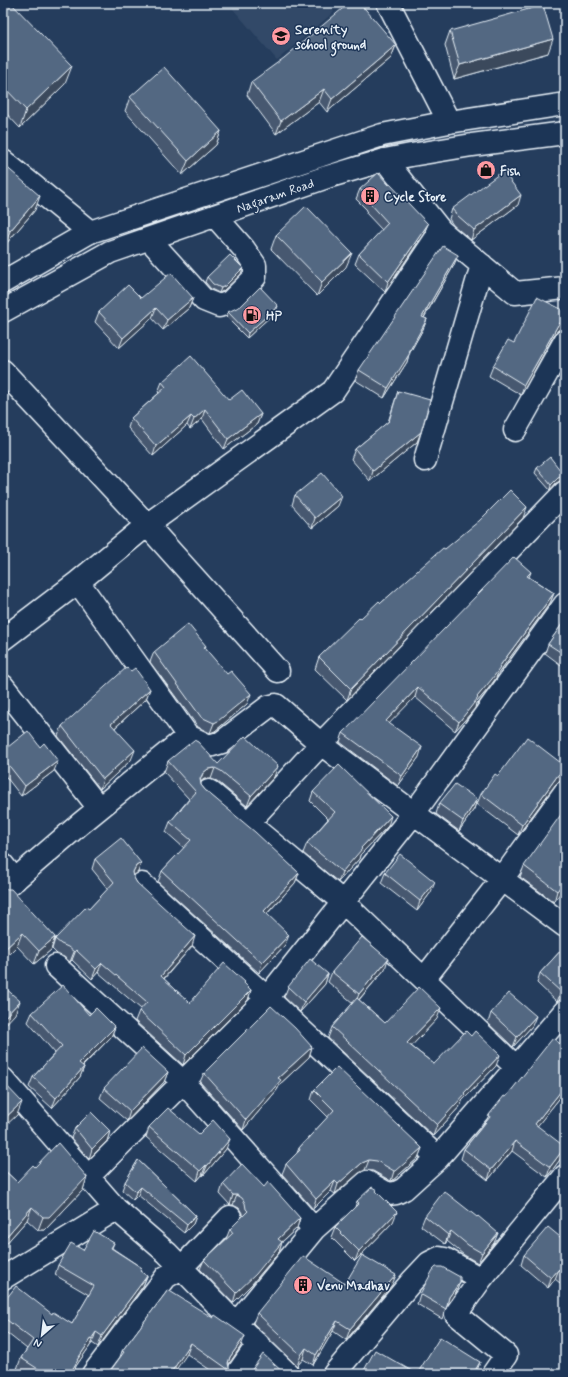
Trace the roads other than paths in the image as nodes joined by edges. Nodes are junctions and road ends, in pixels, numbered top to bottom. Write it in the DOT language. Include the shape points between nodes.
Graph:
graph roads {
  1 [pos="388,3"];
  2 [pos="565,104"];
  3 [pos="538,109"];
  4 [pos="449,122"];
  5 [pos="565,133"];
  6 [pos="542,137"];
  7 [pos="385,160"];
  8 [pos="3,161"];
  9 [pos="215,216"];
  10 [pos="441,231"];
  11 [pos="90,232"];
  12 [pos="149,239"];
  13 [pos="482,265"];
  14 [pos="3,282"];
  15 [pos="565,288"];
  16 [pos="3,311"];
  17 [pos="565,341"];
  18 [pos="3,371"];
  19 [pos="515,430"];
  20 [pos="425,460"];
  21 [pos="565,492"];
  22 [pos="147,524"];
  23 [pos="78,582"];
  24 [pos="565,604"];
  25 [pos="3,639"];
  26 [pos="278,671"];
  27 [pos="3,686"];
  28 [pos="188,736"];
  29 [pos="321,744"];
  30 [pos="209,791"];
  31 [pos="565,792"];
  32 [pos="99,808"];
  33 [pos="414,813"];
  34 [pos="248,823"];
  35 [pos="7,878"];
  36 [pos="502,879"];
  37 [pos="142,884"];
  38 [pos="343,902"];
  39 [pos="565,926"];
  40 [pos="56,966"];
  41 [pos="424,979"];
  42 [pos="267,998"];
  43 [pos="565,1011"];
  44 [pos="516,1068"];
  45 [pos="3,1079"];
  46 [pos="183,1082"];
  47 [pos="438,1158"];
  48 [pos="89,1176"];
  49 [pos="565,1176"];
  50 [pos="116,1209"];
  51 [pos="230,1216"];
  52 [pos="314,1229"];
  53 [pos="181,1268"];
  54 [pos="4,1276"];
  55 [pos="481,1279"];
  56 [pos="236,1324"];
  57 [pos="258,1344"];
  58 [pos="93,1374"];
  59 [pos="237,1374"];
  60 [pos="288,1374"];
  61 [pos="334,1374"];
  62 [pos="493,1374"];
  1 -- 4 [label="street"];
  2 -- 3 [label="street, Nagaram Road"];
  3 -- 4 [label="street, Nagaram Road"];
  3 -- 6 [label="street"];
  4 -- 11 [label="street, Nagaram Road" via="382,135"];
  5 -- 6 [label="street, Nagaram Road"];
  6 -- 7 [label="street, Nagaram Road" via="472,145"];
  7 -- 9 [label="street, Nagaram Road" via="327,177"];
  7 -- 10 [label="street"];
  8 -- 11 [label="street"];
  9 -- 12 [label="street, Nagaram Road"];
  9 -- 12 [label="street" via="255,265 255,277 230,302 219,306 204,300"];
  10 -- 13 [label="street"];
  10 -- 22 [label="street" via="333,391"];
  11 -- 14 [label="street, Nagaram Road"];
  12 -- 16 [label="street, Nagaram Road" via="110,252"];
  13 -- 15 [label="street" via="515,293"];
  13 -- 20 [label="street"];
  17 -- 19 [label="street"];
  18 -- 22 [label="street"];
  21 -- 29 [label="street"];
  22 -- 23 [label="street"];
  22 -- 26 [label="street"];
  23 -- 25 [label="street"];
  23 -- 28 [label="street"];
  24 -- 33 [label="street"];
  27 -- 32 [label="street"];
  28 -- 29 [label="street" via="209,746 222,742 268,707 276,705"];
  28 -- 32 [label="street"];
  29 -- 33 [label="street"];
  29 -- 34 [label="street"];
  30 -- 34 [label="street"];
  31 -- 36 [label="street"];
  32 -- 35 [label="street"];
  33 -- 36 [label="street"];
  33 -- 38 [label="street"];
  34 -- 38 [label="street"];
  36 -- 39 [label="street"];
  36 -- 41 [label="street"];
  37 -- 42 [label="street"];
  38 -- 41 [label="street"];
  38 -- 42 [label="street"];
  40 -- 46 [label="street"];
  41 -- 44 [label="street"];
  42 -- 46 [label="street"];
  42 -- 47 [label="street"];
  43 -- 44 [label="street"];
  44 -- 47 [label="street"];
  45 -- 48 [label="street"];
  46 -- 48 [label="street"];
  46 -- 52 [label="street"];
  47 -- 52 [label="street" via="404,1189 396,1193 388,1194 367,1182"];
  48 -- 50 [label="street"];
  49 -- 55 [label="street"];
  50 -- 53 [label="street"];
  50 -- 54 [label="street"];
  51 -- 53 [label="street"];
  52 -- 56 [label="street"];
  53 -- 56 [label="street"];
  53 -- 58 [label="street" via="166,1277"];
  55 -- 61 [label="street" via="445,1259 439,1258 429,1263"];
  55 -- 62 [label="street" via="456,1314 506,1355"];
  56 -- 57 [label="street"];
  57 -- 59 [label="street"];
  57 -- 60 [label="street"];
}
